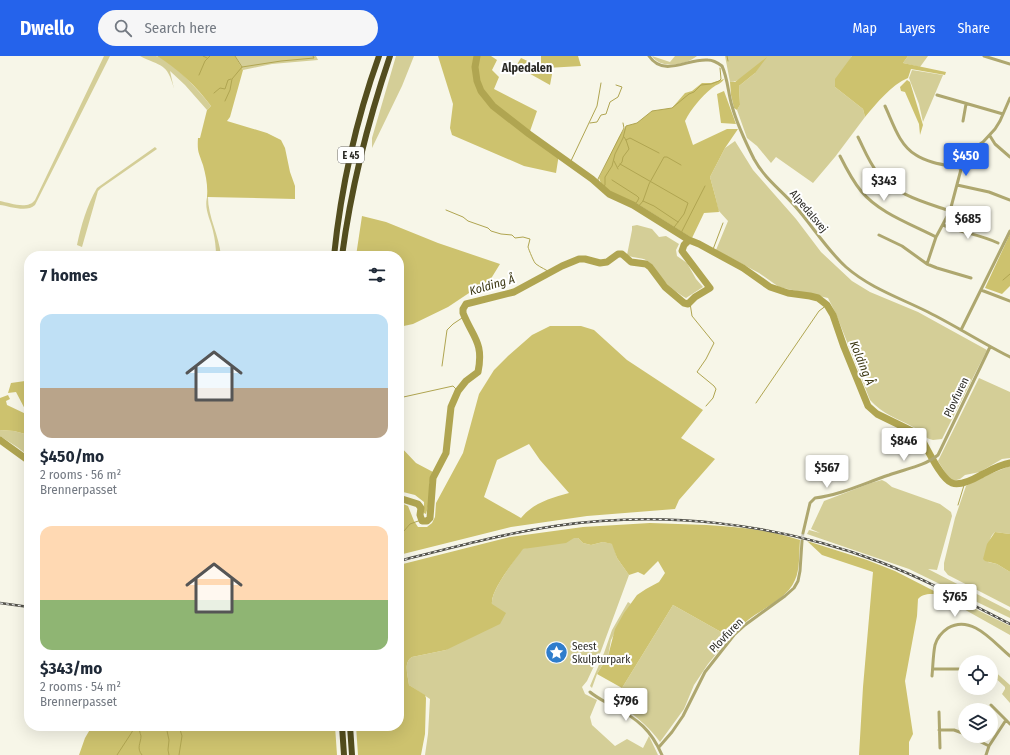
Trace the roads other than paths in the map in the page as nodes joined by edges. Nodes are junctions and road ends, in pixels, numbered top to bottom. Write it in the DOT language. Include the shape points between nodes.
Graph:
graph roads {
  1 [pos="379,56"];
  2 [pos="390,56"];
  3 [pos="649,56"];
  4 [pos="984,56"];
  5 [pos="1010,64"];
  6 [pos="937,95"];
  7 [pos="1010,98"];
  8 [pos="966,104"];
  9 [pos="885,106"];
  10 [pos="1005,109"];
  11 [pos="1010,110"];
  12 [pos="1004,114"];
  13 [pos="962,121"];
  14 [pos="990,136"];
  15 [pos="858,137"];
  16 [pos="840,156"];
  17 [pos="1010,157"];
  18 [pos="960,168"];
  19 [pos="957,185"];
  20 [pos="1010,200"];
  21 [pos="950,212"];
  22 [pos="943,225"];
  23 [pos="1010,231"];
  24 [pos="879,235"];
  25 [pos="936,237"];
  26 [pos="998,243"];
  27 [pos="335,251"];
  28 [pos="343,251"];
  29 [pos="927,264"];
  30 [pos="971,278"];
  31 [pos="981,290"];
  32 [pos="1010,301"];
  33 [pos="961,330"];
  34 [pos="990,347"];
  35 [pos="1010,357"];
  36 [pos="803,533"];
  37 [pos="802,540"];
  38 [pos="1010,656"];
  39 [pos="933,669"];
  40 [pos="958,669"];
  41 [pos="932,676"];
  42 [pos="590,692"];
  43 [pos="939,712"];
  44 [pos="998,712"];
  45 [pos="1006,720"];
  46 [pos="1010,724"];
  47 [pos="939,730"];
  48 [pos="342,731"];
  49 [pos="350,731"];
  50 [pos="958,731"];
  51 [pos="983,743"];
  52 [pos="989,746"];
  53 [pos="659,747"];
  54 [pos="940,748"];
  55 [pos="344,755"];
  56 [pos="352,755"];
  57 [pos="662,755"];
  58 [pos="986,755"];
  1 -- 27 [label="highway, E 45" via="352,150"];
  2 -- 28 [label="highway, E 45" via="359,163"];
  3 -- 33 [label="street, Alpedalsvej" via="654,62 668,67 701,60 722,66 736,118 761,170 835,256 873,286"];
  4 -- 5 [label="street"];
  6 -- 8 [label="street"];
  7 -- 10 [label="street"];
  8 -- 12 [label="street"];
  8 -- 13 [label="street"];
  9 -- 18 [label="street" via="900,138 916,155"];
  10 -- 11 [label="street"];
  10 -- 12 [label="street"];
  12 -- 14 [label="street"];
  14 -- 17 [label="street"];
  14 -- 18 [label="street" via="966,154"];
  15 -- 21 [label="street" via="876,172 890,185 912,198"];
  16 -- 25 [label="street" via="852,179 874,203"];
  18 -- 19 [label="street"];
  19 -- 20 [label="street"];
  19 -- 21 [label="street"];
  21 -- 22 [label="street"];
  22 -- 25 [label="street"];
  22 -- 26 [label="street"];
  23 -- 31 [label="street"];
  24 -- 29 [label="street" via="902,246"];
  25 -- 29 [label="street"];
  29 -- 30 [label="street"];
  31 -- 32 [label="street"];
  31 -- 33 [label="street"];
  33 -- 34 [label="street, Alpedalsvej"];
  34 -- 35 [label="street, Alpedalsvej"];
  34 -- 36 [label="street, Plovfuren" via="936,457 828,496 815,498 810,503"];
  37 -- 53 [label="street, Plovfuren" via="800,570 794,588 734,636 705,672 683,716"];
  38 -- 39 [label="street" via="980,630 960,624 945,630 938,638 934,648"];
  39 -- 40 [label="street"];
  39 -- 41 [label="street"];
  42 -- 53 [label="street" via="644,726"];
  43 -- 47 [label="street"];
  44 -- 45 [label="street"];
  45 -- 46 [label="street"];
  45 -- 52 [label="street"];
  47 -- 50 [label="street"];
  47 -- 54 [label="street"];
  48 -- 55 [label="highway"];
  49 -- 56 [label="highway"];
  51 -- 52 [label="street"];
  52 -- 58 [label="street"];
  53 -- 57 [label="street"];
}
